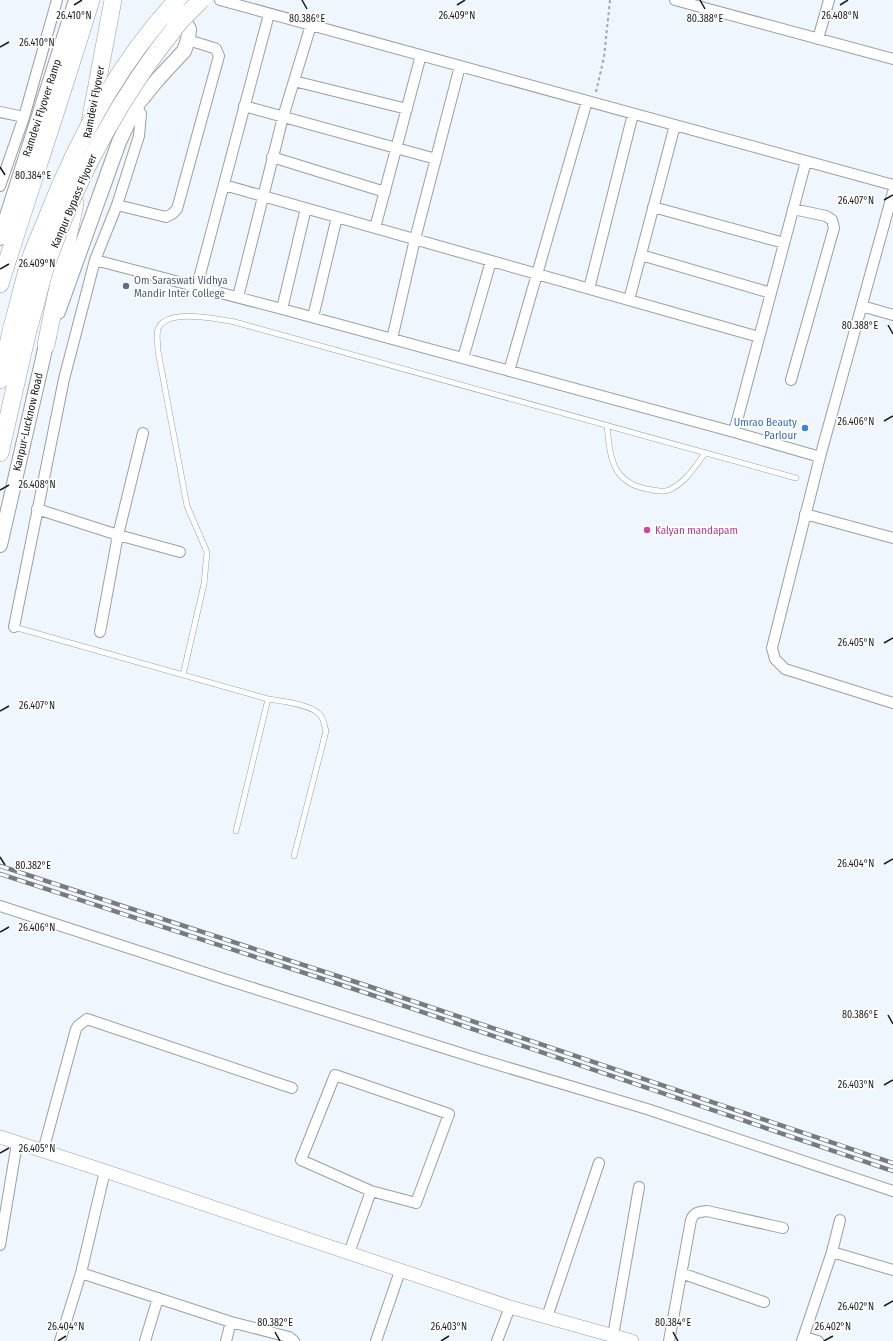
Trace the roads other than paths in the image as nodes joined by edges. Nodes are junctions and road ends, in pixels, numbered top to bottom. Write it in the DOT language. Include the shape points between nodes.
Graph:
graph roads {
  1 [pos="57,0"];
  2 [pos="76,0"];
  3 [pos="91,0"];
  4 [pos="113,0"];
  5 [pos="172,0"];
  6 [pos="177,0"];
  7 [pos="201,0"];
  8 [pos="220,0"];
  9 [pos="675,0"];
  10 [pos="829,0"];
  11 [pos="269,14"];
  12 [pos="311,25"];
  13 [pos="818,39"];
  14 [pos="188,40"];
  15 [pos="421,56"];
  16 [pos="893,59"];
  17 [pos="460,66"];
  18 [pos="294,80"];
  19 [pos="590,102"];
  20 [pos="136,106"];
  21 [pos="244,106"];
  22 [pos="407,109"];
  23 [pos="0,112"];
  24 [pos="633,114"];
  25 [pos="24,116"];
  26 [pos="283,117"];
  27 [pos="675,125"];
  28 [pos="397,148"];
  29 [pos="272,157"];
  30 [pos="436,159"];
  31 [pos="806,161"];
  32 [pos="224,185"];
  33 [pos="893,185"];
  34 [pos="0,186"];
  35 [pos="385,192"];
  36 [pos="893,192"];
  37 [pos="262,196"];
  38 [pos="117,205"];
  39 [pos="654,207"];
  40 [pos="306,208"];
  41 [pos="793,209"];
  42 [pos="337,217"];
  43 [pos="375,228"];
  44 [pos="0,238"];
  45 [pos="415,239"];
  46 [pos="784,243"];
  47 [pos="641,255"];
  48 [pos="95,260"];
  49 [pos="491,261"];
  50 [pos="536,274"];
  51 [pos="0,284"];
  52 [pos="197,286"];
  53 [pos="589,289"];
  54 [pos="771,293"];
  55 [pos="238,297"];
  56 [pos="629,300"];
  57 [pos="862,306"];
  58 [pos="282,309"];
  59 [pos="893,315"];
  60 [pos="313,317"];
  61 [pos="759,337"];
  62 [pos="392,339"];
  63 [pos="46,345"];
  64 [pos="463,358"];
  65 [pos="509,371"];
  66 [pos="0,380"];
  67 [pos="791,380"];
  68 [pos="607,425"];
  69 [pos="734,432"];
  70 [pos="143,433"];
  71 [pos="0,453"];
  72 [pos="705,453"];
  73 [pos="820,457"];
  74 [pos="796,478"];
  75 [pos="37,509"];
  76 [pos="805,514"];
  77 [pos="118,535"];
  78 [pos="893,538"];
  79 [pos="0,545"];
  80 [pos="180,552"];
  81 [pos="14,627"];
  82 [pos="100,632"];
  83 [pos="183,675"];
  84 [pos="268,699"];
  85 [pos="893,703"];
  86 [pos="236,831"];
  87 [pos="294,856"];
  88 [pos="0,906"];
  89 [pos="292,1088"];
  90 [pos="0,1137"];
  91 [pos="17,1144"];
  92 [pos="43,1152"];
  93 [pos="599,1163"];
  94 [pos="105,1171"];
  95 [pos="639,1187"];
  96 [pos="371,1191"];
  97 [pos="893,1192"];
  98 [pos="840,1220"];
  99 [pos="784,1228"];
  100 [pos="0,1245"];
  101 [pos="832,1252"];
  102 [pos="349,1254"];
  103 [pos="893,1270"];
  104 [pos="400,1271"];
  105 [pos="81,1273"];
  106 [pos="681,1273"];
  107 [pos="158,1298"];
  108 [pos="764,1302"];
  109 [pos="510,1307"];
  110 [pos="547,1317"];
  111 [pos="231,1322"];
  112 [pos="613,1336"];
  113 [pos="803,1339"];
  114 [pos="60,1341"];
  115 [pos="145,1341"];
  116 [pos="226,1341"];
  117 [pos="294,1341"];
  118 [pos="376,1341"];
  119 [pos="497,1341"];
  120 [pos="632,1341"];
  121 [pos="669,1341"];
  122 [pos="818,1341"];
  1 -- 25 [label="street"];
  2 -- 44 [label="main road, Ramdevi Flyover Ramp"];
  3 -- 51 [label="highway"];
  4 -- 63 [label="highway, Ramdevi Flyover"];
  5 -- 14 [label="main road" via="189,29"];
  6 -- 66 [label="highway, Kanpur Bypass Flyover, bridge" via="118,77 83,137 57,191 32,254"];
  7 -- 71 [label="highway, Kanpur Bypass Flyover, bridge" via="179,23 131,88 99,144 72,201 47,263 28,330"];
  8 -- 11 [label="street"];
  9 -- 13 [label="street"];
  10 -- 13 [label="street"];
  11 -- 12 [label="street"];
  11 -- 21 [label="street"];
  12 -- 15 [label="street"];
  12 -- 18 [label="street"];
  13 -- 16 [label="street"];
  14 -- 20 [label="main road, Kanpur-Lucknow Road" via="184,51"];
  14 -- 38 [label="street" via="216,49 219,56 177,209 166,217"];
  15 -- 17 [label="street"];
  15 -- 22 [label="street"];
  17 -- 19 [label="street"];
  17 -- 30 [label="street"];
  18 -- 22 [label="street"];
  18 -- 26 [label="street"];
  19 -- 24 [label="street"];
  19 -- 50 [label="street"];
  20 -- 38 [label="street" via="141,114 139,136"];
  20 -- 63 [label="main road, Kanpur-Lucknow Road" via="114,156"];
  21 -- 26 [label="street"];
  21 -- 32 [label="street"];
  22 -- 28 [label="street"];
  23 -- 25 [label="street"];
  24 -- 27 [label="street"];
  24 -- 53 [label="street"];
  25 -- 34 [label="street"];
  26 -- 28 [label="street"];
  26 -- 29 [label="street"];
  27 -- 31 [label="street"];
  27 -- 39 [label="street"];
  28 -- 30 [label="street"];
  28 -- 35 [label="street"];
  29 -- 35 [label="street"];
  29 -- 37 [label="street"];
  30 -- 45 [label="street"];
  31 -- 33 [label="street"];
  31 -- 41 [label="street"];
  32 -- 37 [label="street"];
  32 -- 52 [label="street"];
  35 -- 43 [label="street"];
  36 -- 57 [label="street"];
  37 -- 40 [label="street"];
  37 -- 55 [label="street"];
  38 -- 48 [label="street"];
  39 -- 46 [label="street"];
  39 -- 47 [label="street"];
  40 -- 42 [label="street"];
  40 -- 58 [label="street"];
  41 -- 46 [label="street"];
  41 -- 67 [label="street" via="826,216 832,220 834,228"];
  42 -- 43 [label="street"];
  42 -- 60 [label="street"];
  43 -- 45 [label="street"];
  45 -- 49 [label="street"];
  45 -- 62 [label="street"];
  46 -- 54 [label="street"];
  47 -- 54 [label="street"];
  47 -- 56 [label="street"];
  48 -- 52 [label="street"];
  48 -- 75 [label="street" via="64,380"];
  49 -- 50 [label="street"];
  49 -- 64 [label="street"];
  50 -- 53 [label="street"];
  50 -- 65 [label="street"];
  52 -- 55 [label="street"];
  53 -- 56 [label="street"];
  54 -- 61 [label="street"];
  55 -- 58 [label="street"];
  56 -- 61 [label="street"];
  57 -- 59 [label="street"];
  57 -- 73 [label="street"];
  58 -- 60 [label="street"];
  60 -- 62 [label="street"];
  61 -- 69 [label="street"];
  62 -- 64 [label="street"];
  63 -- 79 [label="main road, Kanpur-Lucknow Road"];
  64 -- 65 [label="street"];
  65 -- 69 [label="street"];
  68 -- 72 [label="lane"];
  68 -- 72 [label="lane" via="609,452 614,465 627,482 636,486 663,492 669,490 691,473"];
  68 -- 83 [label="lane" via="230,321 182,316 169,318 158,330 158,351 187,506 207,552 204,584"];
  69 -- 73 [label="street"];
  70 -- 77 [label="street"];
  72 -- 74 [label="lane"];
  73 -- 76 [label="street"];
  75 -- 77 [label="street"];
  75 -- 81 [label="street"];
  76 -- 78 [label="street"];
  76 -- 85 [label="street" via="773,642 775,659 785,669"];
  77 -- 80 [label="street"];
  77 -- 82 [label="street"];
  81 -- 83 [label="lane"];
  83 -- 84 [label="lane"];
  84 -- 86 [label="lane"];
  84 -- 87 [label="lane" via="308,707 318,712 326,731"];
  88 -- 97 [label="street" via="224,979 647,1110"];
  89 -- 92 [label="street" via="87,1019 76,1029"];
  90 -- 91 [label="street"];
  91 -- 92 [label="street"];
  91 -- 100 [label="street"];
  92 -- 94 [label="street"];
  93 -- 110 [label="street"];
  94 -- 102 [label="street"];
  94 -- 105 [label="street"];
  95 -- 112 [label="street"];
  96 -- 96 [label="street" via="301,1160 334,1075 449,1114 416,1202"];
  96 -- 102 [label="street"];
  98 -- 101 [label="street"];
  99 -- 106 [label="street" via="707,1211 693,1214"];
  101 -- 103 [label="street"];
  101 -- 113 [label="street"];
  102 -- 104 [label="street"];
  104 -- 109 [label="street"];
  104 -- 118 [label="street"];
  105 -- 107 [label="street"];
  105 -- 114 [label="street"];
  106 -- 108 [label="street"];
  106 -- 121 [label="street"];
  107 -- 111 [label="street"];
  107 -- 115 [label="street"];
  109 -- 110 [label="street"];
  109 -- 119 [label="street"];
  110 -- 112 [label="street"];
  111 -- 116 [label="street"];
  111 -- 117 [label="street" via="289,1337"];
  112 -- 120 [label="street"];
  113 -- 122 [label="street"];
}
